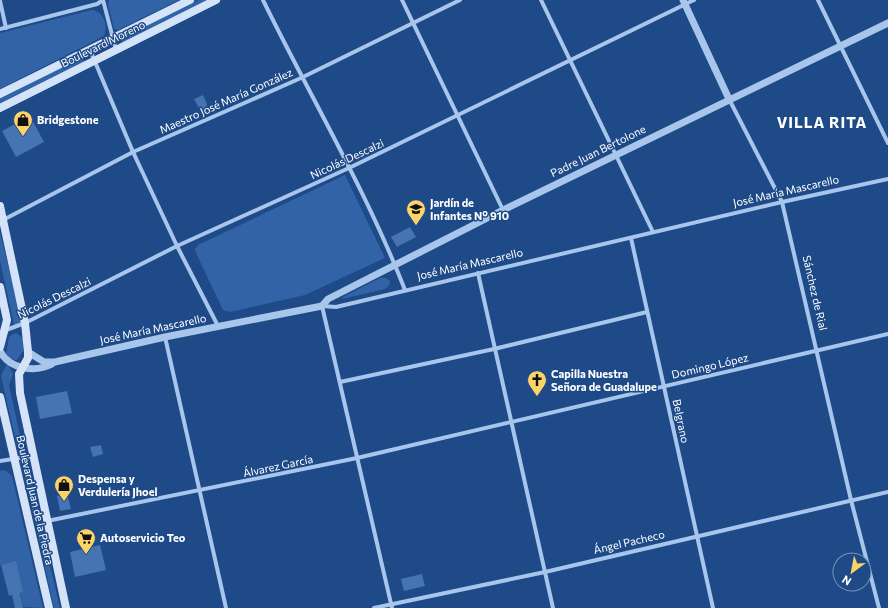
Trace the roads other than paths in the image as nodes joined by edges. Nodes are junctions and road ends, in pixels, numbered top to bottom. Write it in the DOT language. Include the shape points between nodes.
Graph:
graph roads {
  1 [pos="103,0"];
  2 [pos="190,0"];
  3 [pos="216,0"];
  4 [pos="263,0"];
  5 [pos="402,0"];
  6 [pos="460,0"];
  7 [pos="541,0"];
  8 [pos="694,0"];
  9 [pos="818,0"];
  10 [pos="0,2"];
  11 [pos="684,2"];
  12 [pos="413,22"];
  13 [pos="888,23"];
  14 [pos="6,28"];
  15 [pos="0,29"];
  16 [pos="112,39"];
  17 [pos="842,46"];
  18 [pos="90,50"];
  19 [pos="116,51"];
  20 [pos="94,60"];
  21 [pos="570,61"];
  22 [pos="301,78"];
  23 [pos="0,94"];
  24 [pos="729,99"];
  25 [pos="0,108"];
  26 [pos="457,116"];
  27 [pos="888,143"];
  28 [pos="133,152"];
  29 [pos="616,155"];
  30 [pos="349,168"];
  31 [pos="888,179"];
  32 [pos="782,202"];
  33 [pos="0,206"];
  34 [pos="503,210"];
  35 [pos="2,221"];
  36 [pos="653,232"];
  37 [pos="631,238"];
  38 [pos="177,246"];
  39 [pos="395,264"];
  40 [pos="478,273"];
  41 [pos="0,287"];
  42 [pos="405,290"];
  43 [pos="322,306"];
  44 [pos="647,312"];
  45 [pos="26,323"];
  46 [pos="218,326"];
  47 [pos="6,330"];
  48 [pos="888,334"];
  49 [pos="165,337"];
  50 [pos="0,347"];
  51 [pos="494,349"];
  52 [pos="0,351"];
  53 [pos="817,351"];
  54 [pos="28,352"];
  55 [pos="55,362"];
  56 [pos="21,368"];
  57 [pos="340,382"];
  58 [pos="664,386"];
  59 [pos="0,397"];
  60 [pos="512,421"];
  61 [pos="32,456"];
  62 [pos="14,458"];
  63 [pos="356,458"];
  64 [pos="0,461"];
  65 [pos="200,492"];
  66 [pos="888,492"];
  67 [pos="851,500"];
  68 [pos="46,522"];
  69 [pos="697,535"];
  70 [pos="544,572"];
  71 [pos="392,606"];
  72 [pos="49,608"];
  73 [pos="66,608"];
  74 [pos="226,608"];
  75 [pos="374,608"];
  76 [pos="553,608"];
  77 [pos="713,608"];
  78 [pos="879,608"];
  1 -- 14 [label="street" via="97,4"];
  1 -- 16 [label="street"];
  2 -- 16 [label="main road, Boulevard Moreno"];
  3 -- 19 [label="main road, Boulevard Moreno"];
  4 -- 22 [label="street"];
  5 -- 12 [label="street"];
  6 -- 12 [label="street, Maestro José María González"];
  7 -- 21 [label="street"];
  8 -- 11 [label="street, Nicolás Descalzi"];
  9 -- 17 [label="street"];
  10 -- 14 [label="street"];
  11 -- 21 [label="street, Nicolás Descalzi"];
  11 -- 24 [label="street, Sánchez de Rial"];
  12 -- 22 [label="street, Maestro José María González"];
  12 -- 26 [label="street"];
  13 -- 17 [label="street, Padre Juan Bertolone"];
  14 -- 15 [label="street"];
  16 -- 18 [label="main road, Boulevard Moreno"];
  16 -- 19 [label="street"];
  17 -- 24 [label="street, Padre Juan Bertolone"];
  17 -- 27 [label="street"];
  18 -- 20 [label="street"];
  18 -- 23 [label="main road, Boulevard Moreno"];
  19 -- 20 [label="main road, Boulevard Moreno"];
  20 -- 25 [label="main road, Boulevard Moreno"];
  20 -- 28 [label="street"];
  21 -- 26 [label="street, Nicolás Descalzi"];
  21 -- 29 [label="street"];
  22 -- 28 [label="street, Maestro José María González"];
  22 -- 30 [label="street"];
  24 -- 29 [label="street, Padre Juan Bertolone"];
  24 -- 32 [label="street, Sánchez de Rial"];
  26 -- 30 [label="street, Nicolás Descalzi"];
  26 -- 34 [label="street"];
  28 -- 35 [label="street, Maestro José María González"];
  28 -- 38 [label="street"];
  29 -- 34 [label="street, Padre Juan Bertolone"];
  29 -- 36 [label="street"];
  30 -- 38 [label="street, Nicolás Descalzi"];
  30 -- 39 [label="street"];
  31 -- 32 [label="street, José María Mascarello"];
  32 -- 36 [label="street, José María Mascarello"];
  32 -- 53 [label="street, Sánchez de Rial"];
  33 -- 35 [label="main road, Boulevard Juan de la Piedra"];
  34 -- 39 [label="street, Padre Juan Bertolone"];
  35 -- 45 [label="main road, Boulevard Juan de la Piedra"];
  36 -- 37 [label="street, José María Mascarello"];
  37 -- 40 [label="street, José María Mascarello"];
  37 -- 44 [label="street, Belgrano"];
  38 -- 45 [label="street, Nicolás Descalzi"];
  38 -- 46 [label="street"];
  39 -- 42 [label="street"];
  39 -- 43 [label="street, Padre Juan Bertolone" via="328,299"];
  40 -- 42 [label="street, José María Mascarello"];
  40 -- 51 [label="street"];
  41 -- 47 [label="main road" via="7,320"];
  42 -- 43 [label="street, José María Mascarello" via="336,307"];
  43 -- 46 [label="street, José María Mascarello"];
  43 -- 57 [label="street"];
  44 -- 51 [label="street"];
  44 -- 58 [label="street, Belgrano"];
  45 -- 47 [label="street, Nicolás Descalzi"];
  45 -- 54 [label="main road, Boulevard Juan de la Piedra"];
  46 -- 49 [label="street, José María Mascarello"];
  47 -- 50 [label="main road"];
  48 -- 53 [label="street, Domingo López"];
  49 -- 55 [label="street, José María Mascarello"];
  49 -- 65 [label="street"];
  51 -- 57 [label="street"];
  51 -- 60 [label="street"];
  52 -- 56 [label="street" via="6,360"];
  53 -- 58 [label="street, Domingo López"];
  53 -- 67 [label="street, Sánchez de Rial"];
  54 -- 55 [label="street" via="44,362"];
  54 -- 56 [label="main road, Boulevard Juan de la Piedra" via="28,358"];
  55 -- 56 [label="street, José María Mascarello" via="48,366"];
  56 -- 61 [label="main road, Boulevard Juan de la Piedra" via="18,384"];
  57 -- 63 [label="street"];
  58 -- 60 [label="street, Domingo López"];
  58 -- 69 [label="street, Belgrano"];
  59 -- 62 [label="main road, Boulevard Juan de la Piedra"];
  60 -- 63 [label="street, Álvarez García"];
  60 -- 70 [label="street"];
  61 -- 62 [label="street"];
  61 -- 68 [label="main road, Boulevard Juan de la Piedra"];
  62 -- 64 [label="street"];
  62 -- 72 [label="main road, Boulevard Juan de la Piedra"];
  63 -- 65 [label="street, Álvarez García"];
  63 -- 71 [label="street"];
  65 -- 68 [label="street, Álvarez García"];
  65 -- 74 [label="street"];
  66 -- 67 [label="street, Ángel Pacheco"];
  67 -- 69 [label="street, Ángel Pacheco"];
  67 -- 78 [label="street, Sánchez de Rial"];
  68 -- 73 [label="main road, Boulevard Juan de la Piedra"];
  69 -- 70 [label="street, Ángel Pacheco"];
  69 -- 77 [label="street, Belgrano"];
  70 -- 71 [label="street, Ángel Pacheco"];
  70 -- 76 [label="street"];
  71 -- 75 [label="street, Ángel Pacheco"];
}
